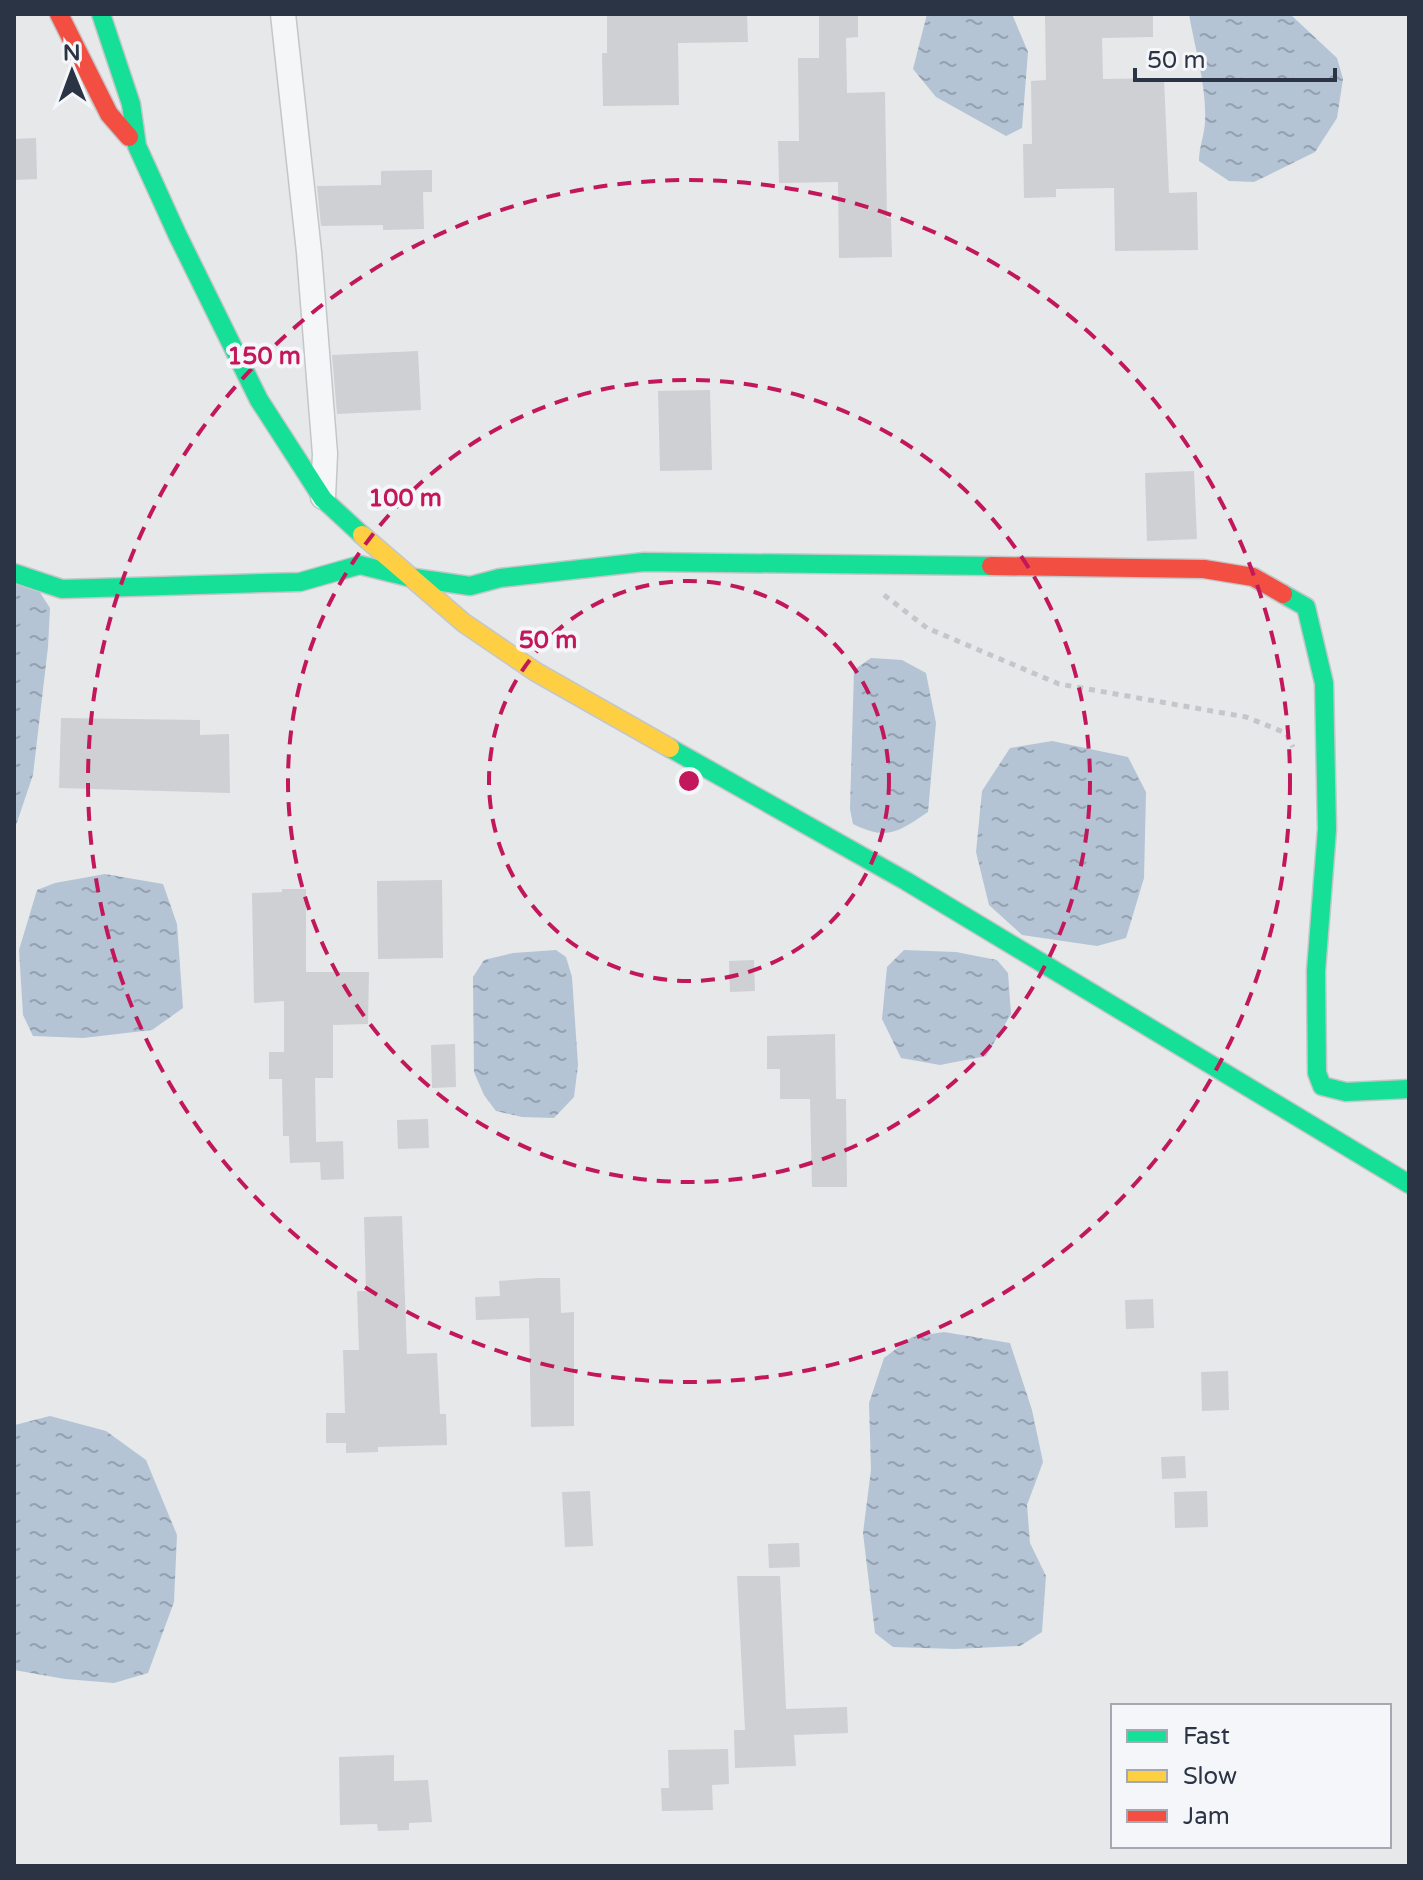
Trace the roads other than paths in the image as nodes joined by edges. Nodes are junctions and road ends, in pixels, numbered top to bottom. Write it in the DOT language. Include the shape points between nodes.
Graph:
graph roads {
  1 [pos="59,14"];
  2 [pos="101,14"];
  3 [pos="283,14"];
  4 [pos="137,146"];
  5 [pos="323,499"];
  6 [pos="14,573"];
  7 [pos="408,577"];
  8 [pos="1409,1089"];
  9 [pos="1409,1184"];
  1 -- 4 [label="main road" via="109,114"];
  2 -- 4 [label="main road" via="131,104"];
  3 -- 5 [label="street" via="309,252 325,454"];
  4 -- 5 [label="main road" via="259,400"];
  5 -- 7 [label="main road"];
  6 -- 7 [label="main road" via="62,589 300,582 360,565"];
  7 -- 8 [label="main road" via="470,586 644,562 1204,569 1253,577 1306,607 1324,683 1327,829 1316,971 1317,1073 1322,1086 1346,1092"];
  7 -- 9 [label="main road" via="536,672 906,881"];
}
